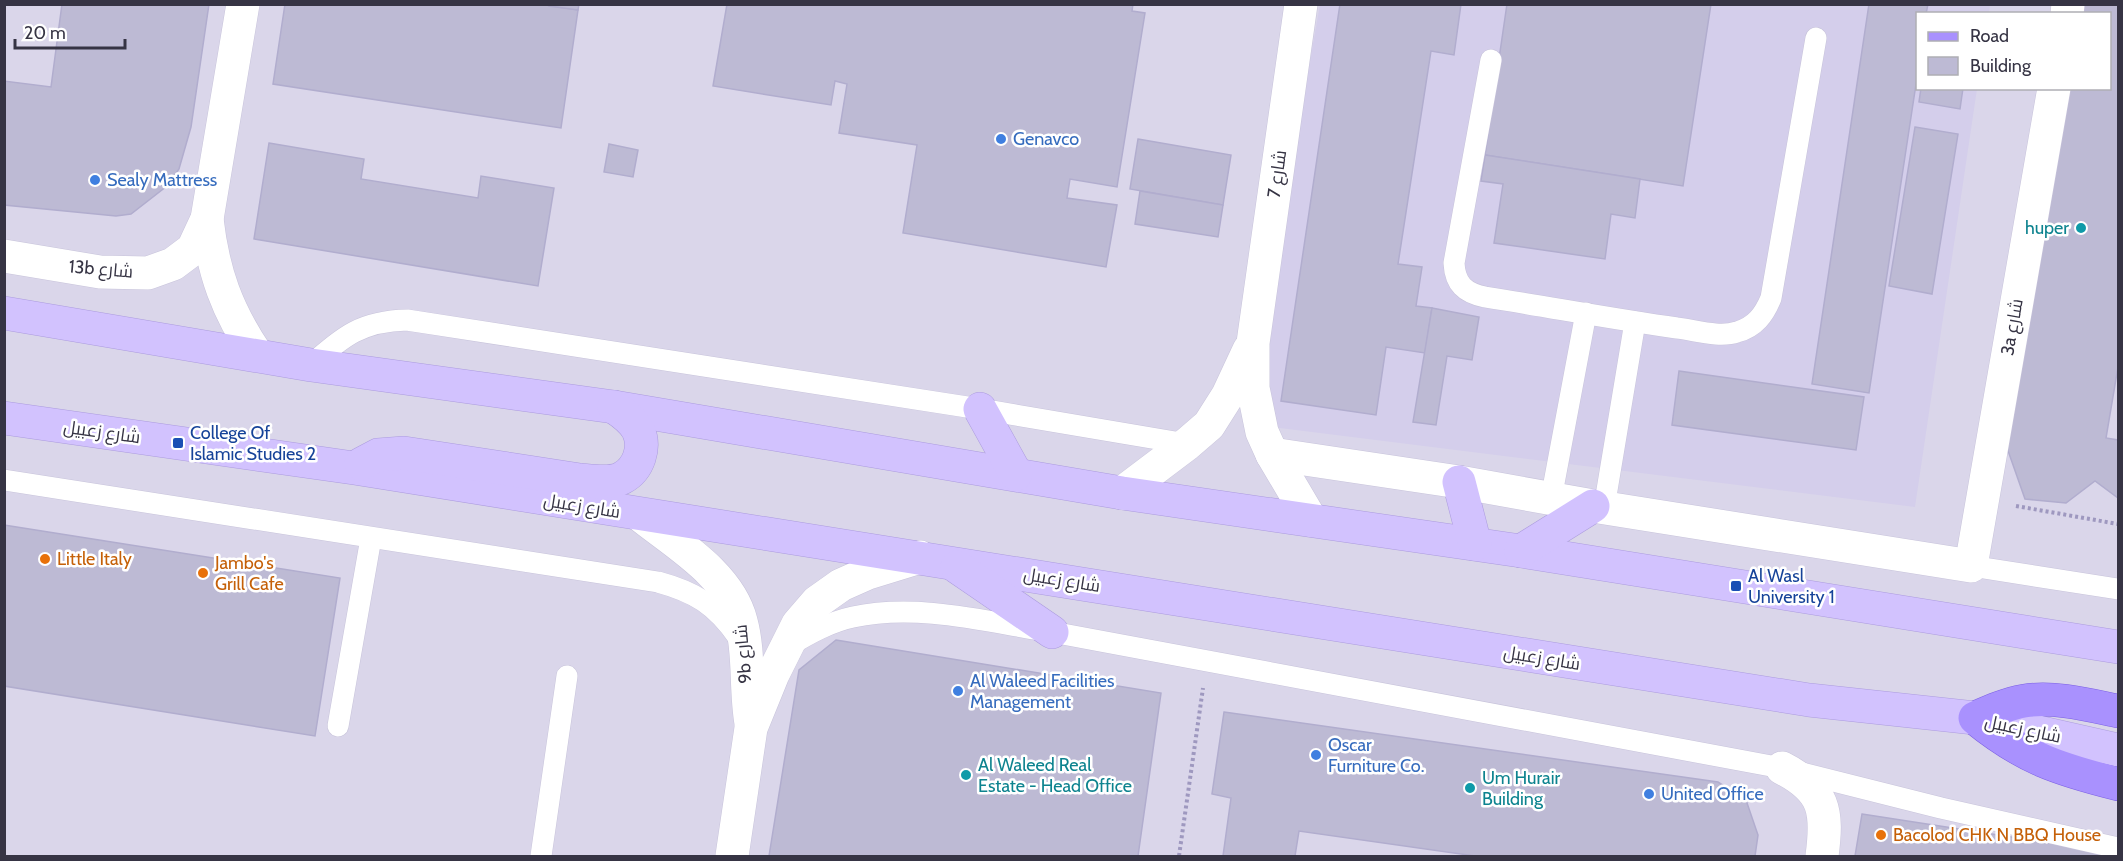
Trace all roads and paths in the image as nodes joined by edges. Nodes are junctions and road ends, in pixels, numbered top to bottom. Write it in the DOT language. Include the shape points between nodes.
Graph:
graph roads {
  1 [pos="243,4"];
  2 [pos="1301,4"];
  3 [pos="1816,38"];
  4 [pos="1491,60"];
  5 [pos="2054,90"];
  6 [pos="207,219"];
  7 [pos="4,256"];
  8 [pos="4,313"];
  9 [pos="1586,313"];
  10 [pos="1635,322"];
  11 [pos="1253,343"];
  12 [pos="257,355"];
  13 [pos="311,365"];
  14 [pos="614,407"];
  15 [pos="980,409"];
  16 [pos="4,418"];
  17 [pos="1187,444"];
  18 [pos="1272,454"];
  19 [pos="354,468"];
  20 [pos="1016,474"];
  21 [pos="4,480"];
  22 [pos="1459,482"];
  23 [pos="1122,493"];
  24 [pos="1551,499"];
  25 [pos="1983,501"];
  26 [pos="1599,507"];
  27 [pos="640,515"];
  28 [pos="1311,520"];
  29 [pos="2118,524"];
  30 [pos="371,538"];
  31 [pos="1475,544"];
  32 [pos="1521,551"];
  33 [pos="935,560"];
  34 [pos="1971,566"];
  35 [pos="2118,589"];
  36 [pos="1052,632"];
  37 [pos="786,647"];
  38 [pos="2118,647"];
  39 [pos="746,656"];
  40 [pos="1206,661"];
  41 [pos="567,676"];
  42 [pos="2118,711"];
  43 [pos="1975,718"];
  44 [pos="339,726"];
  45 [pos="752,728"];
  46 [pos="2118,750"];
  47 [pos="1782,768"];
  48 [pos="2118,784"];
  49 [pos="2118,848"];
  50 [pos="541,856"];
  51 [pos="732,856"];
  52 [pos="1179,856"];
  53 [pos="1822,856"];
  1 -- 6 [label="street, 13b شارع"];
  2 -- 11 [label="street, شارع 7"];
  3 -- 10 [label="lane" via="1772,298 1764,315 1751,327 1734,333"];
  4 -- 9 [label="lane" via="1454,263 1455,276 1461,288 1472,295"];
  5 -- 25 [label="street, 3a شارع"];
  6 -- 7 [label="street, 13b شارع" via="194,249 173,264 148,273 100,272"];
  6 -- 12 [label="street, 13b شارع" via="210,248 224,296"];
  8 -- 12 [label="main road"];
  9 -- 10 [label="lane"];
  9 -- 24 [label="lane"];
  10 -- 26 [label="lane"];
  11 -- 17 [label="street, شارع 7" via="1209,425"];
  11 -- 18 [label="street, شارع 7" via="1253,388"];
  12 -- 13 [label="main road"];
  13 -- 14 [label="main road"];
  13 -- 15 [label="lane" via="340,339 371,324 407,320"];
  14 -- 19 [label="main road" via="638,430 642,449 636,468 621,480 580,480 404,453 378,455"];
  14 -- 20 [label="main road"];
  15 -- 17 [label="lane"];
  15 -- 20 [label="main road"];
  16 -- 19 [label="main road, شارع زعبيل"];
  17 -- 23 [label="street, شارع 7"];
  18 -- 22 [label="street"];
  18 -- 28 [label="street, شارع 7"];
  19 -- 27 [label="main road, شارع زعبيل"];
  20 -- 23 [label="main road"];
  21 -- 30 [label="lane"];
  22 -- 24 [label="street"];
  22 -- 31 [label="main road"];
  23 -- 28 [label="main road"];
  24 -- 26 [label="street"];
  25 -- 29 [label="path"];
  25 -- 34 [label="street, 3a شارع"];
  26 -- 32 [label="main road"];
  26 -- 34 [label="street"];
  27 -- 33 [label="main road, شارع زعبيل"];
  27 -- 39 [label="street, 9b شارع" via="721,581 741,621"];
  28 -- 31 [label="main road"];
  30 -- 39 [label="lane" via="658,582 682,589 723,616"];
  30 -- 44 [label="lane"];
  31 -- 32 [label="main road"];
  32 -- 38 [label="main road"];
  33 -- 36 [label="main road"];
  33 -- 37 [label="street, 9b شارع" via="868,573 841,585 817,602 798,624"];
  33 -- 43 [label="main road, شارع زعبيل" via="1809,700"];
  34 -- 35 [label="lane"];
  36 -- 37 [label="lane" via="936,614 891,613 854,617 822,627"];
  36 -- 40 [label="lane"];
  37 -- 45 [label="street, 9b شارع"];
  39 -- 45 [label="street, 9b شارع" via="747,705"];
  40 -- 47 [label="lane"];
  40 -- 52 [label="path"];
  41 -- 50 [label="lane"];
  42 -- 43 [label="main road" via="2084,704 2025,701"];
  43 -- 46 [label="main road, شارع زعبيل"];
  43 -- 48 [label="main road" via="2025,753 2062,769"];
  45 -- 51 [label="street, 9b شارع"];
  47 -- 49 [label="lane"];
  47 -- 53 [label="street" via="1802,778 1817,795 1825,817"];
}
